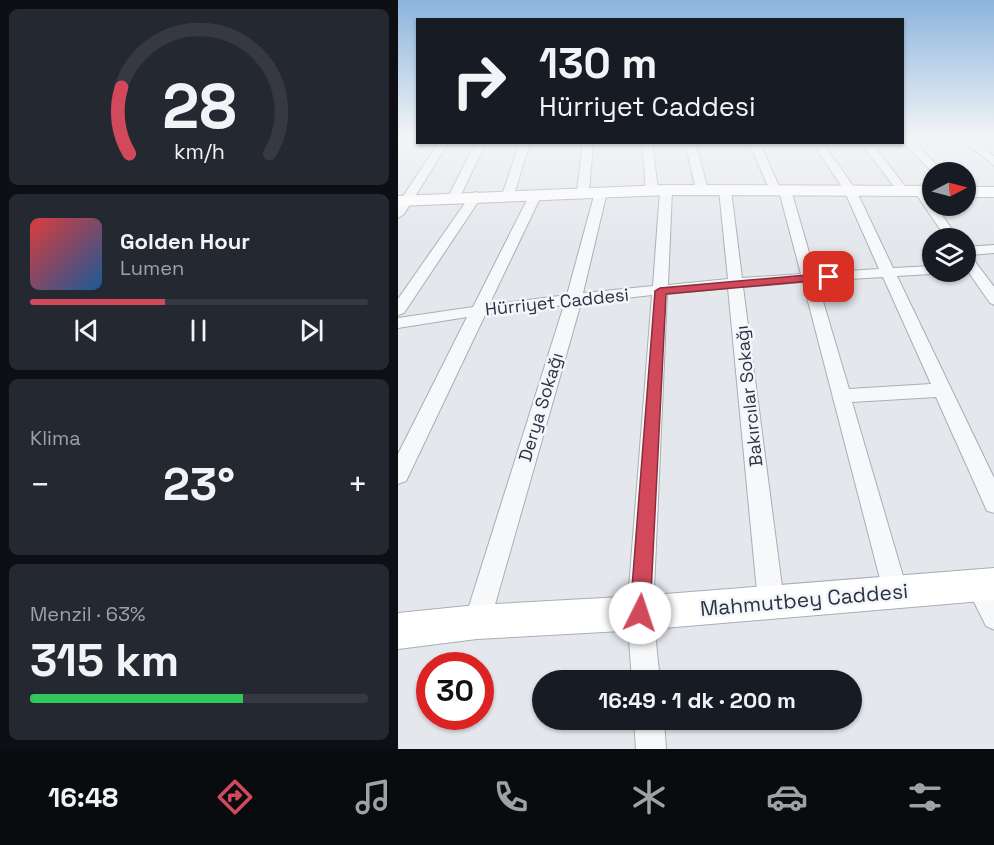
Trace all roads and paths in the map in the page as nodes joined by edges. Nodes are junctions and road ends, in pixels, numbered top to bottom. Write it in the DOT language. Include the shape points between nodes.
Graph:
graph roads {
  1 [pos="423,172"];
  2 [pos="466,172"];
  3 [pos="515,172"];
  4 [pos="585,172"];
  5 [pos="654,172"];
  6 [pos="697,172"];
  7 [pos="770,172"];
  8 [pos="838,172"];
  9 [pos="888,172"];
  10 [pos="659,190"];
  11 [pos="702,190"];
  12 [pos="725,190"];
  13 [pos="780,190"];
  14 [pos="850,190"];
  15 [pos="903,191"];
  16 [pos="922,191"];
  17 [pos="583,192"];
  18 [pos="601,192"];
  19 [pos="976,192"];
  20 [pos="995,192"];
  21 [pos="536,194"];
  22 [pos="508,195"];
  23 [pos="476,196"];
  24 [pos="454,197"];
  25 [pos="403,200"];
  26 [pos="398,214"];
  27 [pos="995,249"];
  28 [pos="976,250"];
  29 [pos="922,271"];
  30 [pos="888,273"];
  31 [pos="976,276"];
  32 [pos="809,278"];
  33 [pos="737,284"];
  34 [pos="660,291"];
  35 [pos="574,299"];
  36 [pos="994,300"];
  37 [pos="398,310"];
  38 [pos="479,310"];
  39 [pos="398,323"];
  40 [pos="942,390"];
  41 [pos="842,396"];
  42 [pos="398,475"];
  43 [pos="995,504"];
  44 [pos="987,585"];
  45 [pos="895,592"];
  46 [pos="771,602"];
  47 [pos="640,613"];
  48 [pos="995,617"];
  49 [pos="478,622"];
  50 [pos="398,631"];
  51 [pos="645,670"];
  52 [pos="650,730"];
  53 [pos="651,749"];
  1 -- 25 [label="street"];
  2 -- 24 [label="street"];
  3 -- 22 [label="street"];
  4 -- 17 [label="street"];
  5 -- 10 [label="street"];
  6 -- 11 [label="street"];
  7 -- 13 [label="street"];
  8 -- 14 [label="street"];
  9 -- 15 [label="street"];
  10 -- 11 [label="street"];
  10 -- 18 [label="street"];
  10 -- 34 [label="street"];
  11 -- 12 [label="street"];
  12 -- 13 [label="street"];
  12 -- 33 [label="street, Bakırcılar Sokağı"];
  13 -- 14 [label="street"];
  13 -- 32 [label="street"];
  14 -- 15 [label="street"];
  14 -- 30 [label="street"];
  15 -- 16 [label="street"];
  17 -- 18 [label="street"];
  17 -- 21 [label="street"];
  18 -- 35 [label="street, Derya Sokağı"];
  19 -- 20 [label="street"];
  21 -- 22 [label="street"];
  21 -- 38 [label="street"];
  22 -- 23 [label="street"];
  23 -- 24 [label="street"];
  23 -- 37 [label="street"];
  24 -- 25 [label="street"];
  25 -- 26 [label="street"];
  27 -- 28 [label="street"];
  29 -- 30 [label="street, Hürriyet Caddesi"];
  30 -- 32 [label="street, Hürriyet Caddesi"];
  30 -- 40 [label="street"];
  31 -- 36 [label="street"];
  32 -- 33 [label="street, Hürriyet Caddesi"];
  32 -- 41 [label="street"];
  33 -- 34 [label="street, Hürriyet Caddesi"];
  33 -- 46 [label="street, Bakırcılar Sokağı"];
  34 -- 35 [label="street, Hürriyet Caddesi"];
  34 -- 47 [label="street"];
  35 -- 38 [label="street, Hürriyet Caddesi"];
  35 -- 49 [label="street, Derya Sokağı"];
  38 -- 39 [label="street, Hürriyet Caddesi"];
  38 -- 42 [label="street"];
  40 -- 41 [label="street"];
  40 -- 43 [label="street"];
  41 -- 45 [label="street"];
  44 -- 45 [label="street, Mahmutbey Caddesi"];
  44 -- 48 [label="street"];
  45 -- 46 [label="street, Mahmutbey Caddesi"];
  46 -- 47 [label="street, Mahmutbey Caddesi"];
  47 -- 49 [label="street, Mahmutbey Caddesi"];
  47 -- 51 [label="street"];
  49 -- 50 [label="street, Mahmutbey Caddesi"];
  52 -- 53 [label="street"];
}
